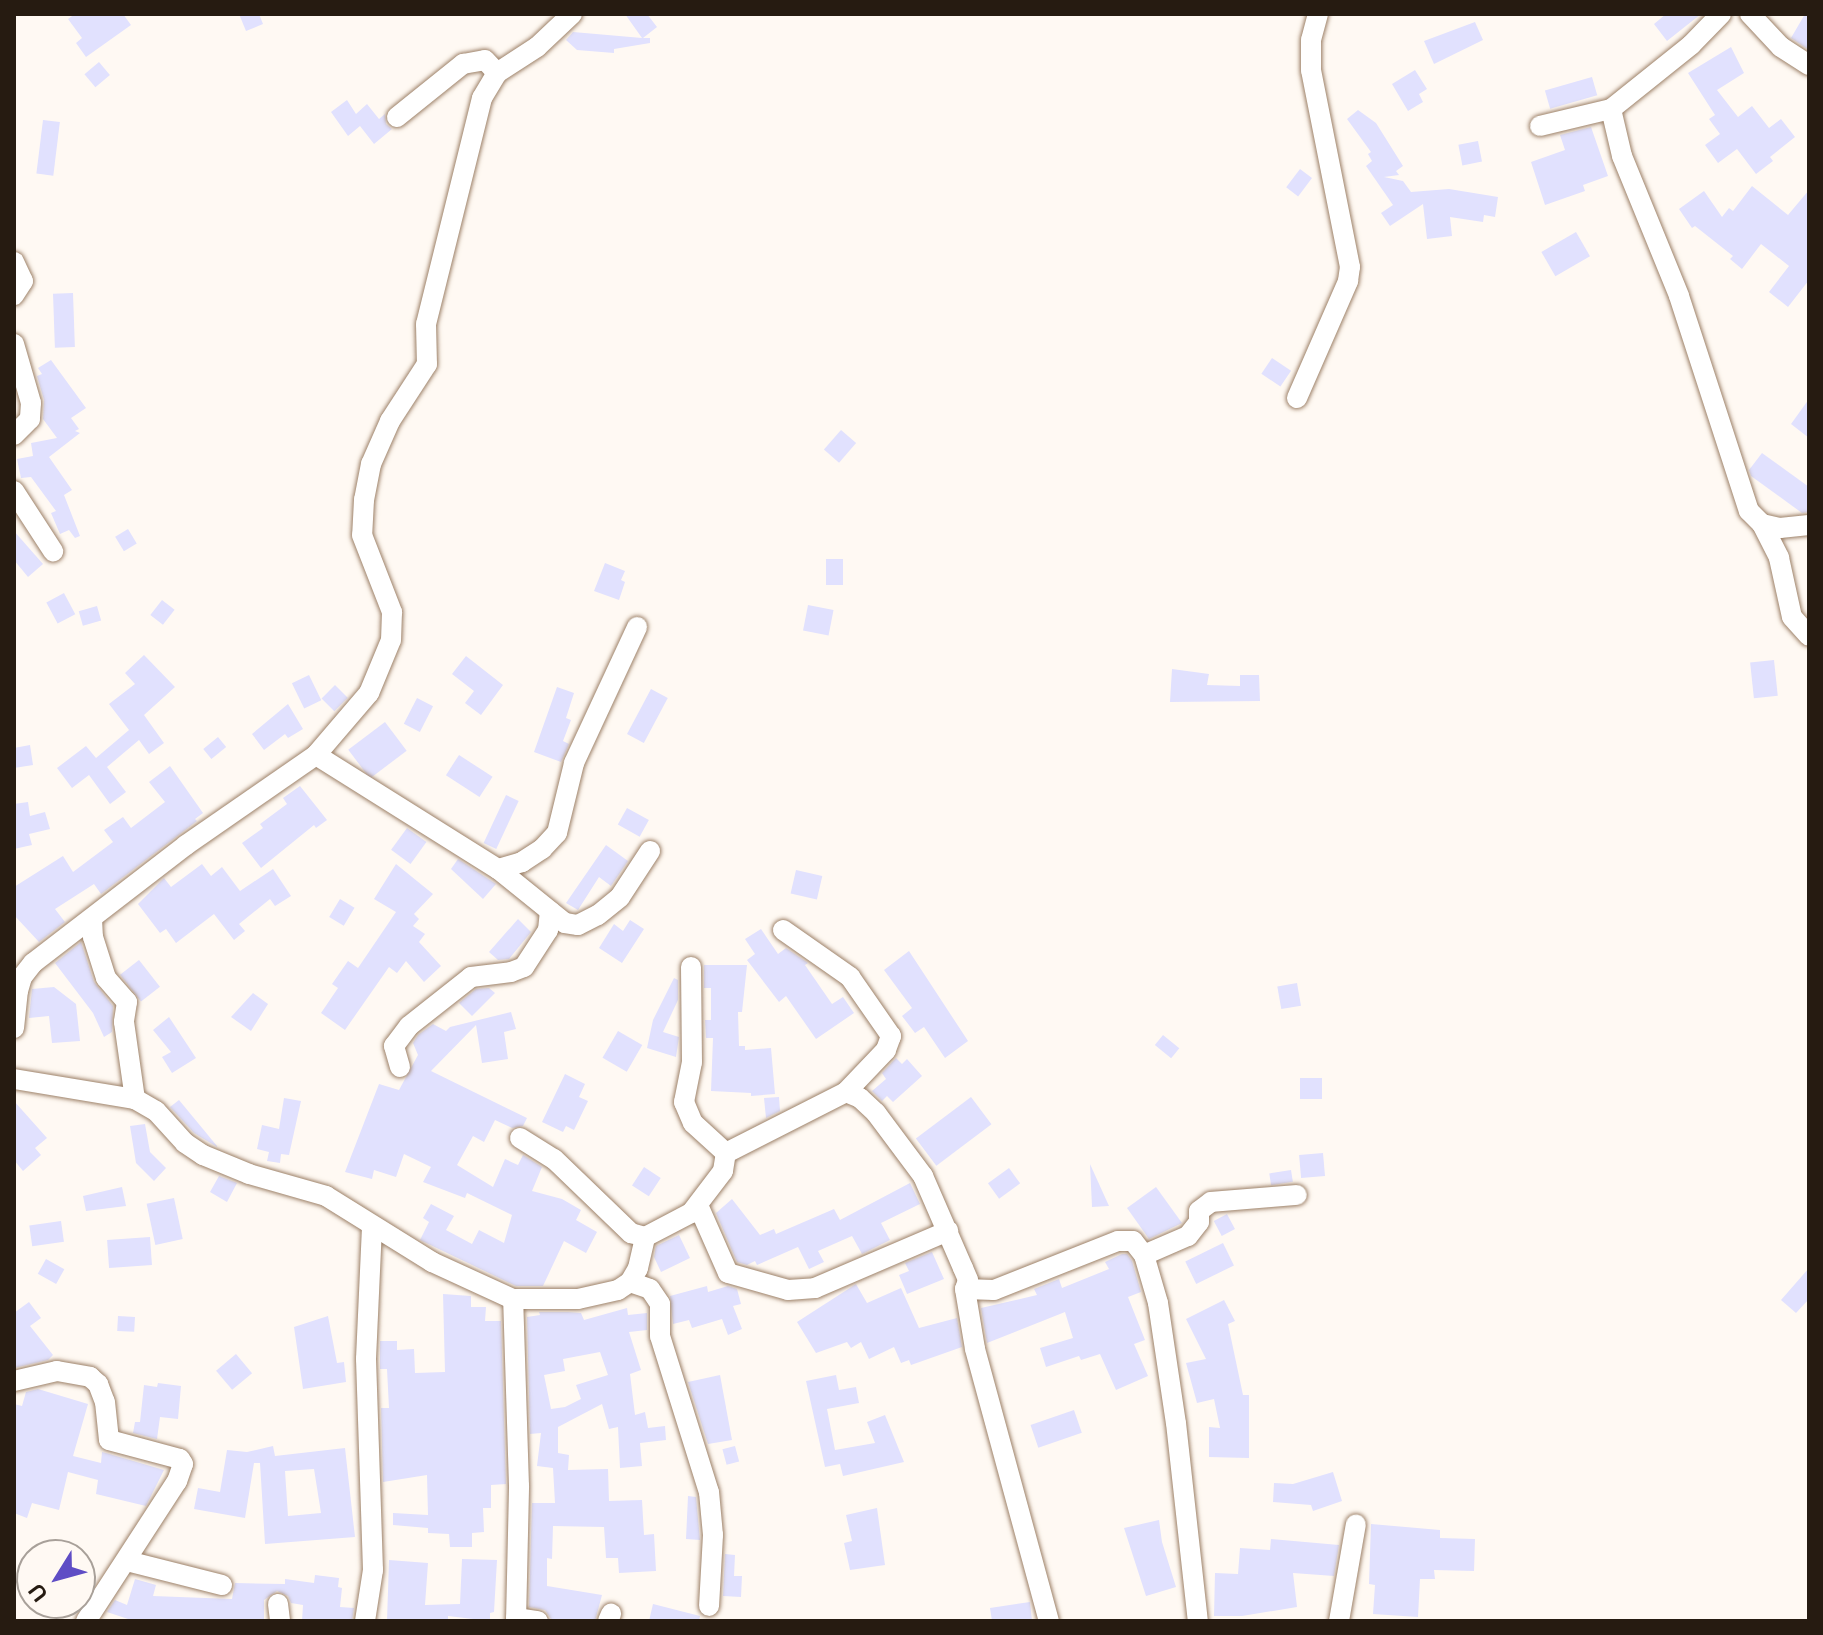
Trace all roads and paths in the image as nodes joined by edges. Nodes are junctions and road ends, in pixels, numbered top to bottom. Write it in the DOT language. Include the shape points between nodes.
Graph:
graph roads {
  1 [pos="572,14"];
  2 [pos="1318,14"];
  3 [pos="1721,14"];
  4 [pos="1750,14"];
  5 [pos="1809,65"];
  6 [pos="497,73"];
  7 [pos="1611,109"];
  8 [pos="397,117"];
  9 [pos="1540,126"];
  10 [pos="14,262"];
  11 [pos="14,295"];
  12 [pos="14,344"];
  13 [pos="1297,398"];
  14 [pos="14,435"];
  15 [pos="14,491"];
  16 [pos="1762,524"];
  17 [pos="1809,525"];
  18 [pos="53,551"];
  19 [pos="637,627"];
  20 [pos="1809,636"];
  21 [pos="316,755"];
  22 [pos="650,851"];
  23 [pos="498,869"];
  24 [pos="550,911"];
  25 [pos="92,919"];
  26 [pos="783,930"];
  27 [pos="691,967"];
  28 [pos="14,1028"];
  29 [pos="400,1067"];
  30 [pos="14,1079"];
  31 [pos="846,1092"];
  32 [pos="135,1099"];
  33 [pos="520,1138"];
  34 [pos="726,1153"];
  35 [pos="1297,1195"];
  36 [pos="698,1205"];
  37 [pos="372,1227"];
  38 [pos="948,1231"];
  39 [pos="645,1237"];
  40 [pos="1144,1255"];
  41 [pos="630,1282"];
  42 [pos="965,1289"];
  43 [pos="513,1299"];
  44 [pos="14,1381"];
  45 [pos="1356,1524"];
  46 [pos="127,1561"];
  47 [pos="222,1585"];
  48 [pos="709,1606"];
  49 [pos="516,1619"];
  50 [pos="86,1621"];
  51 [pos="365,1621"];
  52 [pos="538,1621"];
  53 [pos="1049,1621"];
  54 [pos="1198,1621"];
  55 [pos="1339,1621"];
  1 -- 6 [label="street" via="537,47"];
  2 -- 13 [label="street" via="1311,70 1350,267"];
  3 -- 7 [label="street"];
  4 -- 5 [label="street" via="1781,47"];
  6 -- 8 [label="street" via="485,60 463,64"];
  6 -- 21 [label="street" via="482,98 433,287 424,341 427,364 390,421 371,464 362,535 389,599 391,640 369,693"];
  7 -- 9 [label="street"];
  7 -- 16 [label="street" via="1622,156 1679,296 1740,490"];
  10 -- 11 [label="street" via="23,281"];
  12 -- 14 [label="street" via="31,403 30,419"];
  15 -- 18 [label="street"];
  16 -- 17 [label="street"];
  16 -- 20 [label="street" via="1779,558 1792,617"];
  19 -- 23 [label="street" via="574,763 557,833 522,862"];
  21 -- 23 [label="street"];
  21 -- 25 [label="street" via="186,845"];
  22 -- 24 [label="street" via="620,897 587,923 565,923"];
  23 -- 24 [label="street"];
  24 -- 29 [label="street" via="548,930 524,967 471,977 409,1026 394,1046"];
  25 -- 28 [label="street" via="57,942 22,977"];
  25 -- 32 [label="street" via="106,978 127,1002 124,1022"];
  26 -- 31 [label="street" via="850,977 891,1036 886,1050"];
  27 -- 34 [label="street" via="692,1062 684,1102 693,1123"];
  30 -- 32 [label="street"];
  31 -- 34 [label="street"];
  31 -- 38 [label="street" via="876,1113 910,1156"];
  32 -- 37 [label="street" via="156,1111 203,1155 326,1196"];
  33 -- 39 [label="street" via="554,1159 631,1233"];
  34 -- 36 [label="street" via="723,1171"];
  35 -- 40 [label="street" via="1211,1202 1199,1211 1199,1222 1188,1236"];
  36 -- 38 [label="street" via="728,1273 788,1290 815,1288"];
  36 -- 39 [label="street" via="667,1229"];
  37 -- 43 [label="street"];
  37 -- 51 [label="street" via="366,1359 373,1570"];
  38 -- 42 [label="street" via="968,1280"];
  39 -- 41 [label="street"];
  40 -- 42 [label="street" via="1133,1241 1123,1239 994,1290"];
  40 -- 54 [label="street" via="1158,1303 1172,1393"];
  41 -- 43 [label="street" via="578,1299"];
  41 -- 48 [label="street" via="650,1289 660,1304 660,1336 709,1492"];
  42 -- 53 [label="street" via="975,1349"];
  43 -- 49 [label="street" via="519,1486"];
  44 -- 46 [label="street" via="57,1371 90,1377 105,1402 109,1440 182,1462 177,1481"];
  45 -- 55 [label="street"];
  46 -- 47 [label="street"];
  46 -- 50 [label="street"];
  49 -- 52 [label="street"];
}
